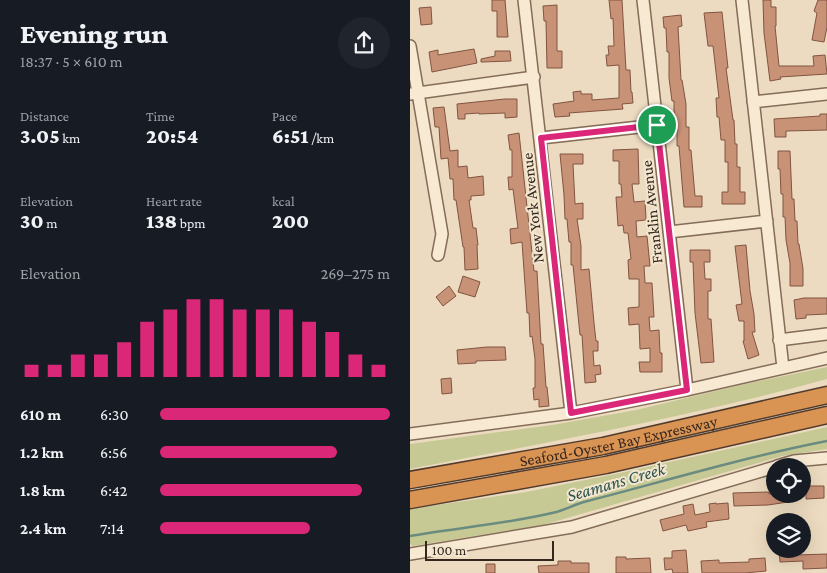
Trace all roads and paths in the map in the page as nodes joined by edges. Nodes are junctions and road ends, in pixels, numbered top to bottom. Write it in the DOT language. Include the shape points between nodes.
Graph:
graph roads {
  1 [pos="524,0"];
  2 [pos="643,0"];
  3 [pos="742,0"];
  4 [pos="410,46"];
  5 [pos="534,77"];
  6 [pos="414,94"];
  7 [pos="827,94"];
  8 [pos="753,102"];
  9 [pos="657,125"];
  10 [pos="541,138"];
  11 [pos="767,221"];
  12 [pos="669,232"];
  13 [pos="438,255"];
  14 [pos="827,334"];
  15 [pos="779,340"];
  16 [pos="827,358"];
  17 [pos="783,368"];
  18 [pos="687,390"];
  19 [pos="827,395"];
  20 [pos="571,413"];
  21 [pos="827,415"];
  22 [pos="410,434"];
  23 [pos="827,458"];
  24 [pos="811,459"];
  25 [pos="766,470"];
  26 [pos="410,480"];
  27 [pos="410,500"];
  28 [pos="410,554"];
  1 -- 5 [label="street, New York Avenue"];
  2 -- 9 [label="street, Franklin Avenue"];
  3 -- 8 [label="street"];
  4 -- 6 [label="street"];
  5 -- 6 [label="street"];
  5 -- 10 [label="street, New York Avenue"];
  6 -- 13 [label="street" via="442,234"];
  7 -- 8 [label="street"];
  8 -- 11 [label="street"];
  9 -- 10 [label="street"];
  9 -- 12 [label="street, Franklin Avenue"];
  10 -- 20 [label="street, New York Avenue"];
  11 -- 12 [label="street"];
  11 -- 15 [label="street"];
  12 -- 18 [label="street, Franklin Avenue"];
  14 -- 15 [label="street"];
  15 -- 17 [label="street"];
  16 -- 17 [label="street"];
  17 -- 18 [label="street"];
  18 -- 20 [label="street"];
  19 -- 26 [label="highway, Seaford-Oyster Bay Expressway" via="603,446"];
  20 -- 22 [label="street"];
  21 -- 27 [label="highway, Seaford-Oyster Bay Expressway" via="606,465"];
  23 -- 24 [label="street"];
  25 -- 28 [label="street" via="572,527"];
}
